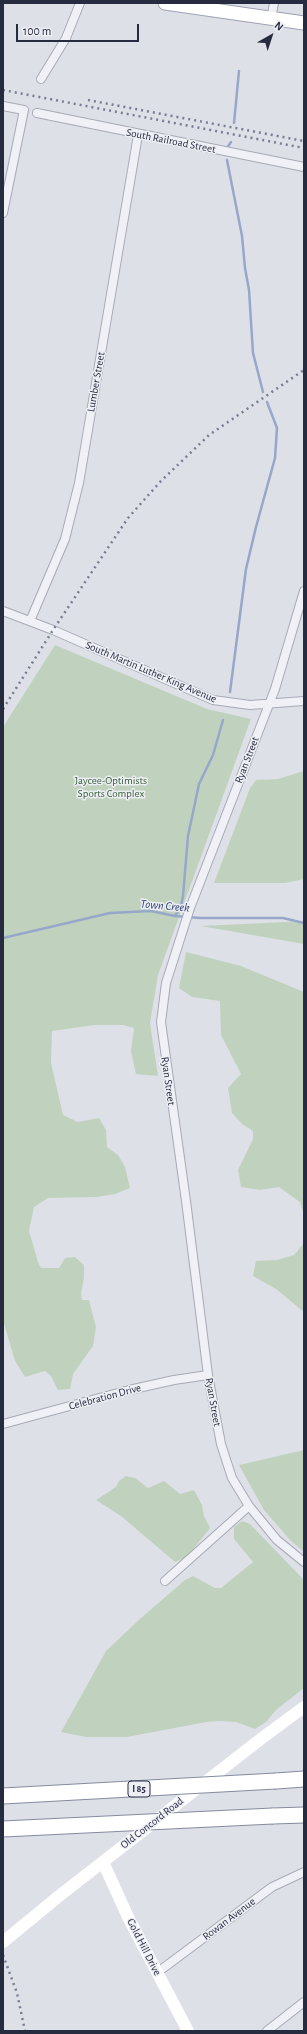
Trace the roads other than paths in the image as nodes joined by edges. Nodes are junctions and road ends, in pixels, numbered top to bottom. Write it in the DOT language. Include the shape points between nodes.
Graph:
graph roads {
  1 [pos="80,3"];
  2 [pos="165,3"];
  3 [pos="274,3"];
  4 [pos="271,19"];
  5 [pos="304,23"];
  6 [pos="41,79"];
  7 [pos="3,106"];
  8 [pos="37,113"];
  9 [pos="138,135"];
  10 [pos="304,167"];
  11 [pos="3,213"];
  12 [pos="304,591"];
  13 [pos="3,611"];
  14 [pos="30,621"];
  15 [pos="304,702"];
  16 [pos="268,704"];
  17 [pos="208,1375"];
  18 [pos="3,1424"];
  19 [pos="249,1506"];
  20 [pos="304,1562"];
  21 [pos="165,1581"];
  22 [pos="304,1708"];
  23 [pos="304,1779"];
  24 [pos="3,1796"];
  25 [pos="304,1815"];
  26 [pos="3,1829"];
  27 [pos="103,1862"];
  28 [pos="304,1872"];
  29 [pos="3,1942"];
  30 [pos="158,1972"];
  31 [pos="304,2002"];
  32 [pos="188,2031"];
  33 [pos="267,2031"];
  1 -- 6 [label="street" via="66,38"];
  2 -- 4 [label="main road"];
  3 -- 4 [label="street"];
  4 -- 5 [label="main road"];
  7 -- 11 [label="street" via="24,110"];
  8 -- 9 [label="street, South Railroad Street"];
  9 -- 10 [label="street, South Railroad Street"];
  9 -- 14 [label="street, Lumber Street" via="79,483 65,539"];
  12 -- 16 [label="street, Ryan Street" via="280,673"];
  13 -- 14 [label="street, South Martin Luther King Avenue"];
  14 -- 16 [label="street, South Martin Luther King Avenue" via="204,697 232,703"];
  15 -- 16 [label="street, South Martin Luther King Avenue"];
  16 -- 17 [label="street, Ryan Street" via="190,908 166,983 161,1022"];
  17 -- 18 [label="street, Celebration Drive" via="129,1390"];
  17 -- 19 [label="street, Ryan Street" via="225,1459 232,1478"];
  19 -- 20 [label="street, Ryan Street" via="278,1540"];
  19 -- 21 [label="street"];
  22 -- 27 [label="main road, Old Concord Road"];
  23 -- 24 [label="highway, I 85, bridge"];
  25 -- 26 [label="highway, bridge"];
  27 -- 29 [label="main road, Old Concord Road"];
  27 -- 30 [label="main road, Gold Hill Drive"];
  28 -- 30 [label="street, Rowan Avenue" via="272,1887"];
  30 -- 32 [label="main road, Gold Hill Drive"];
  31 -- 33 [label="street"];
}
